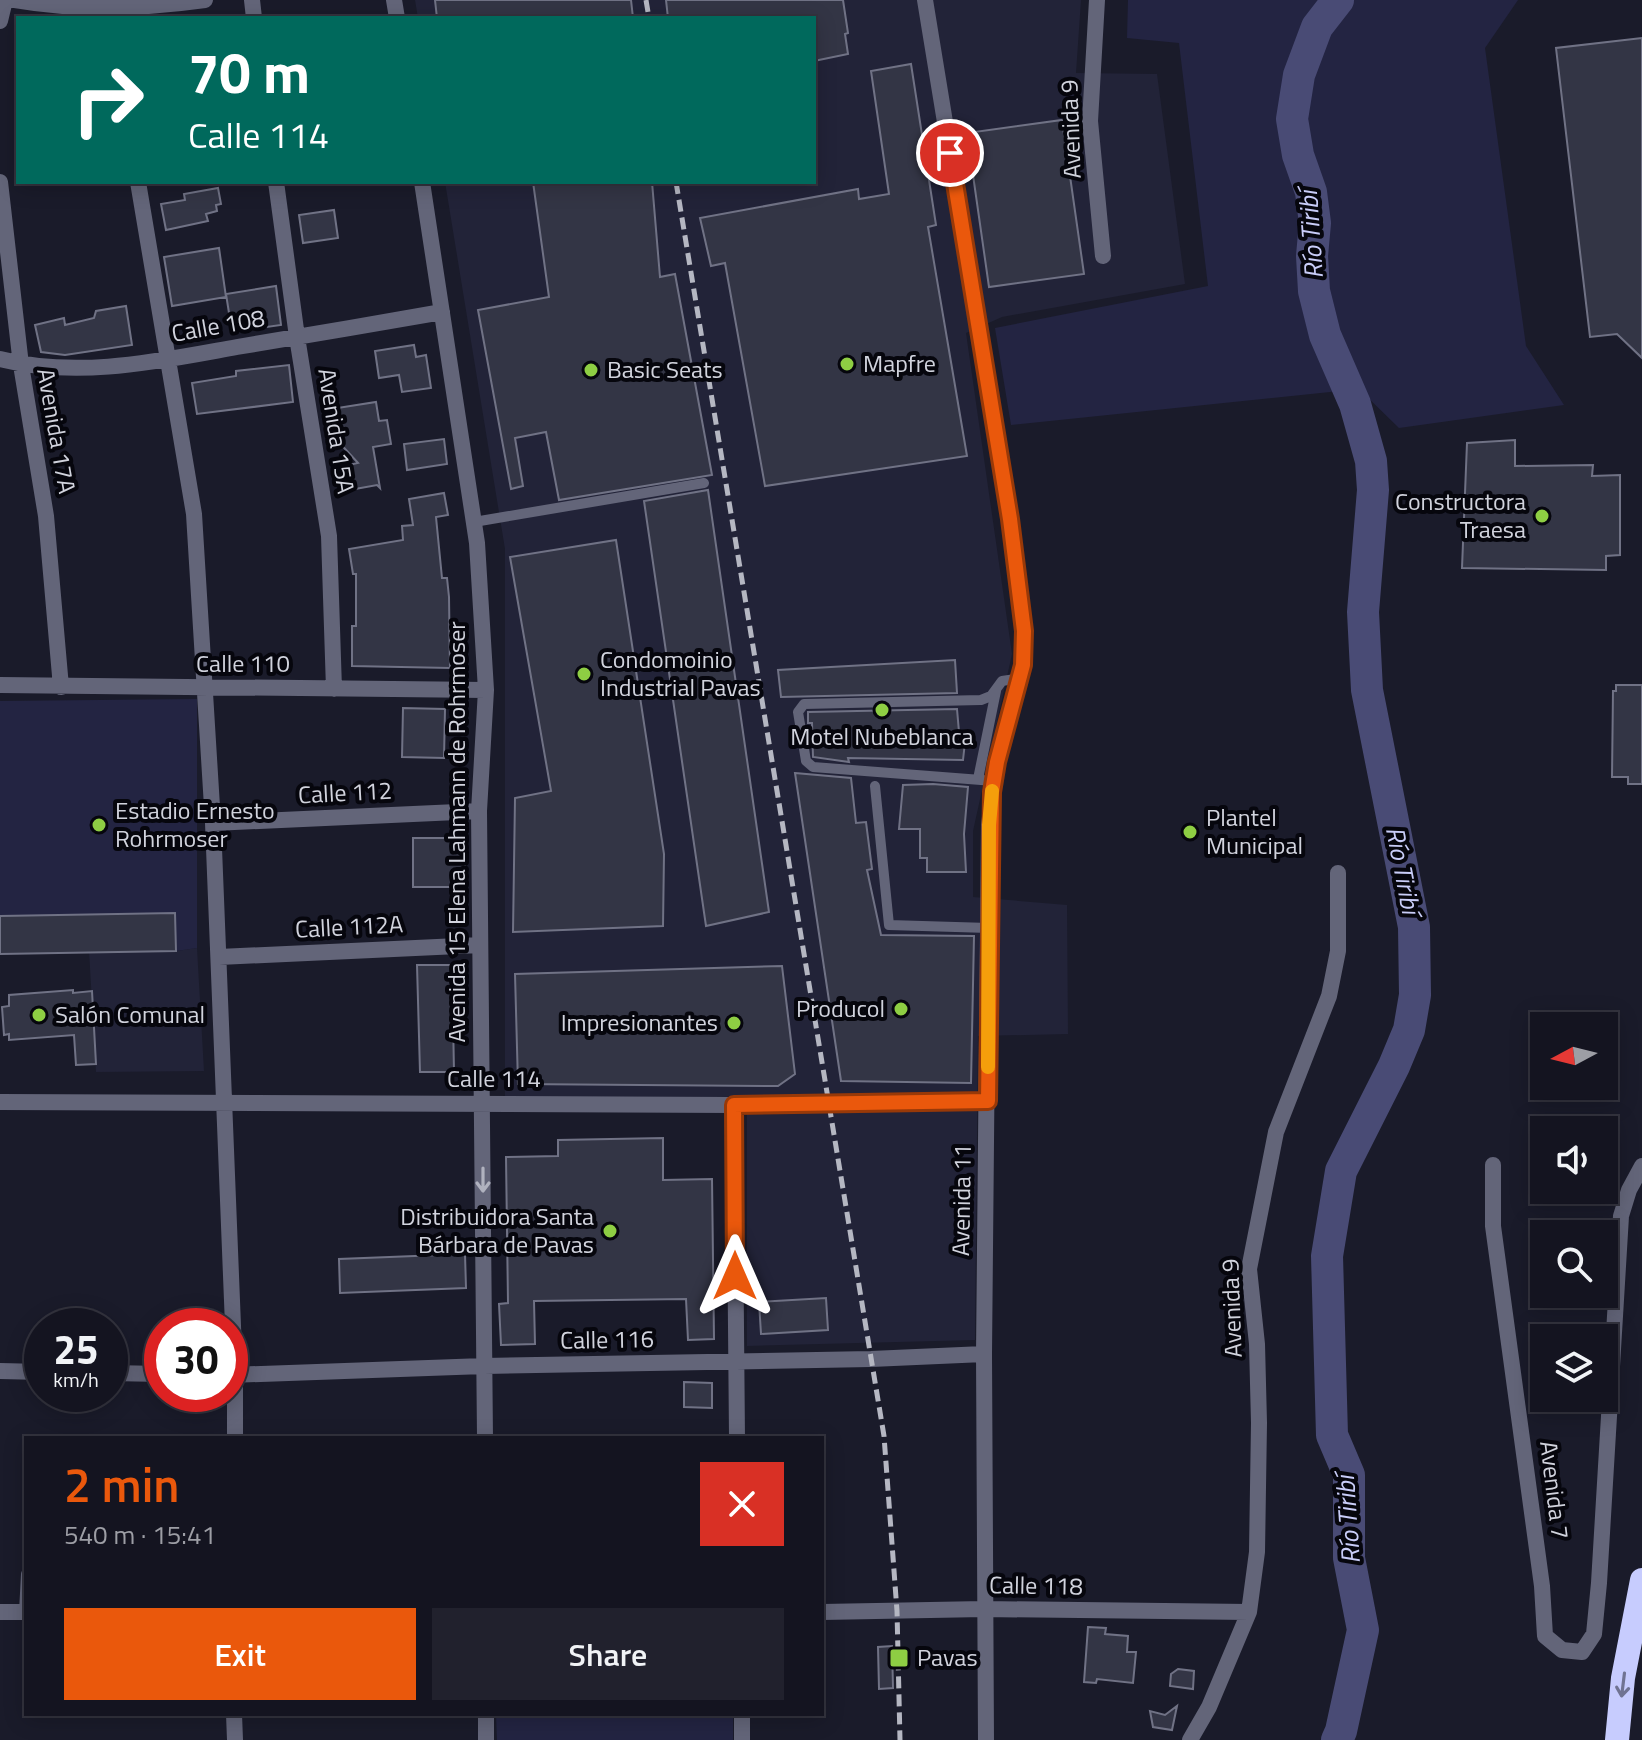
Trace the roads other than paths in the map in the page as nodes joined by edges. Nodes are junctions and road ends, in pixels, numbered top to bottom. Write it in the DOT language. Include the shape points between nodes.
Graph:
graph roads {
  1 [pos="5,0"];
  2 [pos="15,0"];
  3 [pos="205,0"];
  4 [pos="925,0"];
  5 [pos="1097,0"];
  6 [pos="109,14"];
  7 [pos="0,21"];
  8 [pos="0,182"];
  9 [pos="138,184"];
  10 [pos="276,184"];
  11 [pos="422,184"];
  12 [pos="1103,256"];
  13 [pos="442,312"];
  14 [pos="297,337"];
  15 [pos="0,359"];
  16 [pos="168,359"];
  17 [pos="21,365"];
  18 [pos="704,483"];
  19 [pos="474,522"];
  20 [pos="1021,678"];
  21 [pos="0,685"];
  22 [pos="61,687"];
  23 [pos="205,688"];
  24 [pos="334,689"];
  25 [pos="486,690"];
  26 [pos="996,690"];
  27 [pos="986,780"];
  28 [pos="875,786"];
  29 [pos="479,811"];
  30 [pos="213,823"];
  31 [pos="1338,873"];
  32 [pos="989,928"];
  33 [pos="480,945"];
  34 [pos="219,957"];
  35 [pos="988,1101"];
  36 [pos="0,1102"];
  37 [pos="482,1102"];
  38 [pos="224,1105"];
  39 [pos="734,1105"];
  40 [pos="1493,1165"];
  41 [pos="1642,1166"];
  42 [pos="231,1308"];
  43 [pos="984,1354"];
  44 [pos="735,1361"];
  45 [pos="484,1366"];
  46 [pos="0,1371"];
  47 [pos="24,1372"];
  48 [pos="248,1375"];
  49 [pos="234,1412"];
  50 [pos="235,1436"];
  51 [pos="485,1436"];
  52 [pos="737,1436"];
  53 [pos="1642,1580"];
  54 [pos="984,1609"];
  55 [pos="0,1612"];
  56 [pos="24,1612"];
  57 [pos="824,1612"];
  58 [pos="1249,1612"];
  59 [pos="234,1716"];
  60 [pos="486,1716"];
  61 [pos="742,1716"];
  62 [pos="235,1740"];
  63 [pos="486,1740"];
  64 [pos="742,1740"];
  65 [pos="986,1740"];
  66 [pos="1190,1740"];
  67 [pos="1617,1740"];
  1 -- 7 [label="street"];
  2 -- 6 [label="street"];
  3 -- 6 [label="street"];
  4 -- 20 [label="street, Avenida 11" via="1010,519 1024,631"];
  5 -- 12 [label="street, Avenida 9" via="1090,121"];
  8 -- 17 [label="street, Avenida 17A"];
  9 -- 16 [label="street"];
  10 -- 14 [label="street, Avenida 15A"];
  11 -- 13 [label="street, Avenida 15 Elena Lahmann de Rohrmoser"];
  13 -- 14 [label="street, Calle 108"];
  13 -- 19 [label="street, Avenida 15 Elena Lahmann de Rohrmoser"];
  14 -- 16 [label="street, Calle 108"];
  14 -- 24 [label="street, Avenida 15A" via="329,536"];
  15 -- 17 [label="street, Calle 108"];
  16 -- 17 [label="street, Calle 108" via="85,369"];
  16 -- 23 [label="street" via="194,514"];
  17 -- 22 [label="street, Avenida 17A" via="46,516"];
  18 -- 19 [label="lane"];
  19 -- 25 [label="street, Avenida 15 Elena Lahmann de Rohrmoser"];
  20 -- 26 [label="lane" via="1002,681"];
  20 -- 27 [label="street, Avenida 11"];
  21 -- 22 [label="street, Calle 110"];
  22 -- 23 [label="street, Calle 110"];
  23 -- 24 [label="street, Calle 110"];
  23 -- 30 [label="street"];
  24 -- 25 [label="street, Calle 110"];
  25 -- 29 [label="street, Avenida 15 Elena Lahmann de Rohrmoser"];
  26 -- 27 [label="lane"];
  26 -- 27 [label="lane" via="981,700 804,704 798,712 806,761 813,767"];
  27 -- 32 [label="street, Avenida 11"];
  28 -- 32 [label="lane" via="889,925"];
  29 -- 30 [label="street, Calle 112"];
  29 -- 33 [label="street, Avenida 15 Elena Lahmann de Rohrmoser"];
  30 -- 34 [label="street"];
  31 -- 58 [label="street, Avenida 9" via="1338,951 1329,996 1276,1132 1249,1269 1259,1423 1257,1552"];
  32 -- 35 [label="street, Avenida 11"];
  33 -- 34 [label="street, Calle 112A"];
  33 -- 37 [label="street, Avenida 15 Elena Lahmann de Rohrmoser"];
  34 -- 38 [label="street"];
  35 -- 39 [label="street, Calle 114"];
  35 -- 43 [label="street, Avenida 11"];
  36 -- 38 [label="street, Calle 114"];
  37 -- 38 [label="street, Calle 114"];
  37 -- 39 [label="street, Calle 114"];
  37 -- 45 [label="street, Avenida 15 Elena Lahmann de Rohrmoser, one-way"];
  38 -- 42 [label="street"];
  39 -- 44 [label="street"];
  40 -- 41 [label="street, Avenida 7" via="1493,1226 1545,1636 1562,1650 1582,1652 1594,1634 1599,1583 1621,1216"];
  43 -- 44 [label="street, Calle 116"];
  43 -- 54 [label="street, Avenida 11"];
  44 -- 45 [label="street, Calle 116"];
  44 -- 52 [label="street"];
  45 -- 48 [label="street, Calle 116"];
  45 -- 51 [label="street, Avenida 15 Elena Lahmann de Rohrmoser"];
  46 -- 47 [label="street"];
  49 -- 50 [label="street"];
  53 -- 67 [label="highway, one-way"];
  54 -- 57 [label="street, Calle 118"];
  54 -- 58 [label="street, Calle 118"];
  54 -- 65 [label="street, Avenida 11"];
  55 -- 56 [label="street"];
  58 -- 66 [label="street, Avenida 9"];
  59 -- 62 [label="street"];
  60 -- 63 [label="street"];
  61 -- 64 [label="street"];
}
